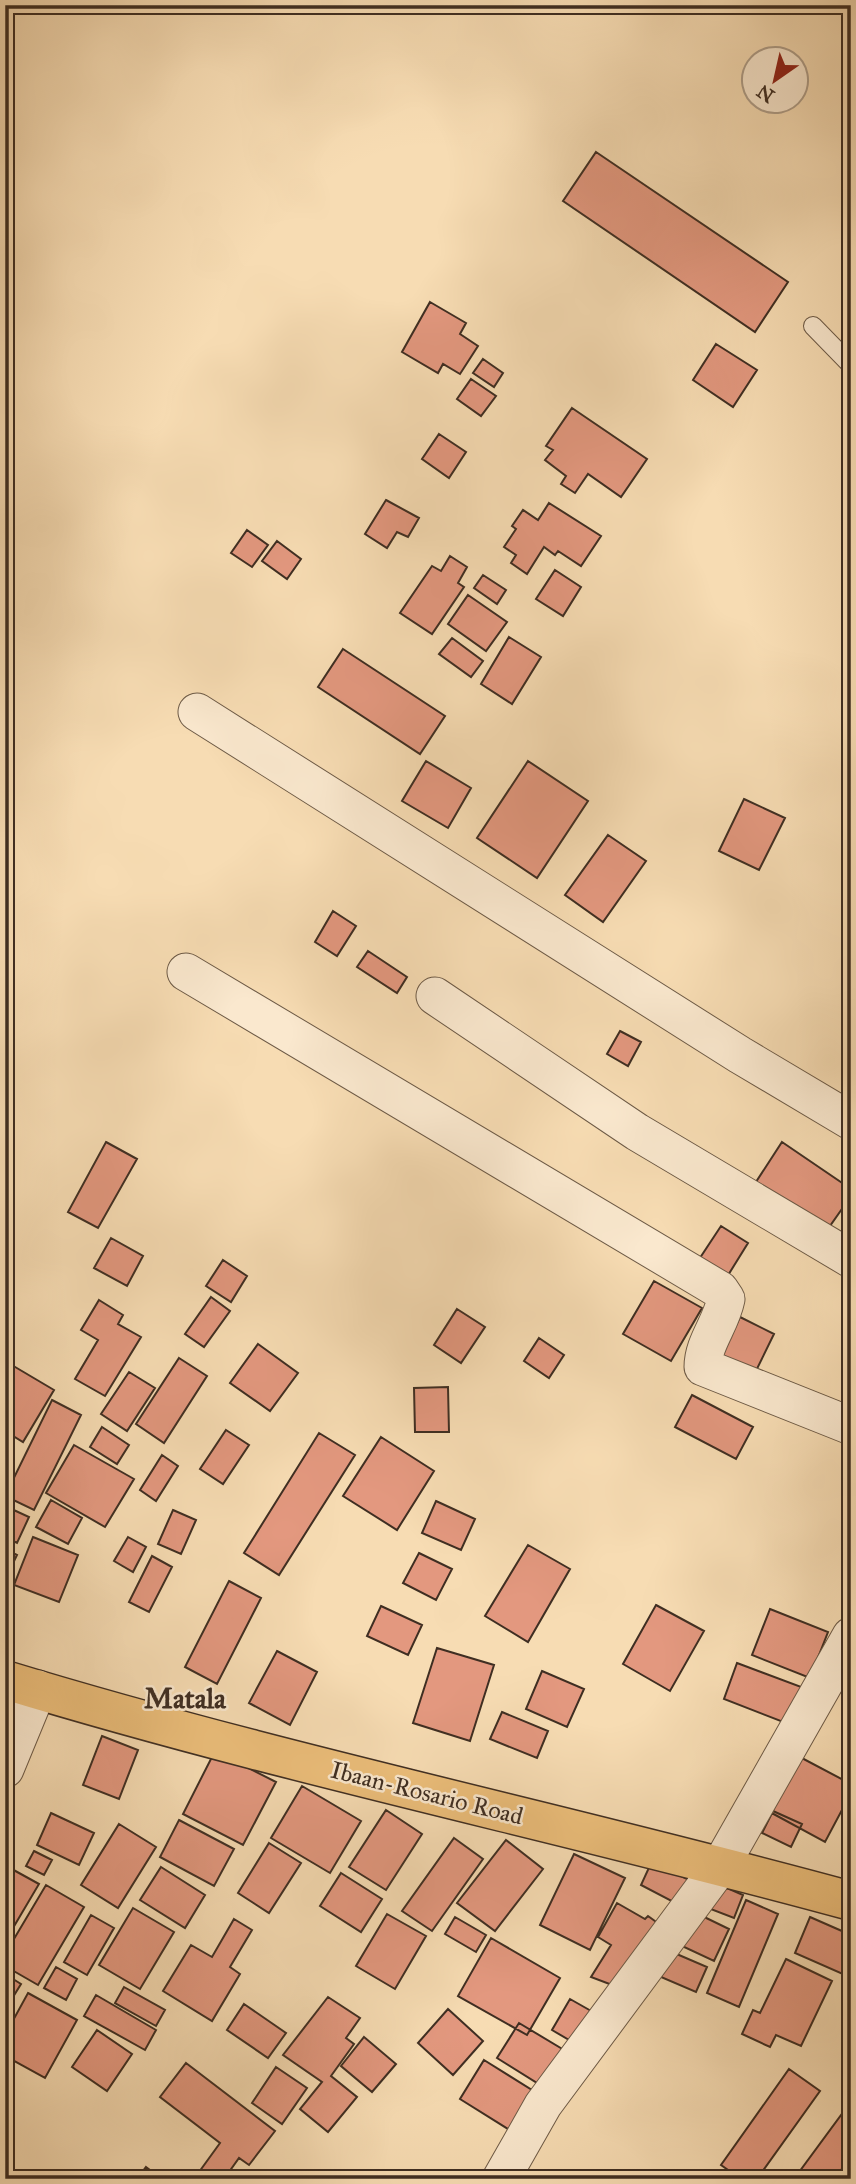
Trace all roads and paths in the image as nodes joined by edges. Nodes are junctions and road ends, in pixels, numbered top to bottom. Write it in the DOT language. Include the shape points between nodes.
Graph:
graph roads {
  1 [pos="813,326"];
  2 [pos="851,365"];
  3 [pos="197,712"];
  4 [pos="186,972"];
  5 [pos="435,996"];
  6 [pos="851,1121"];
  7 [pos="851,1259"];
  8 [pos="851,1426"];
  9 [pos="851,1636"];
  10 [pos="22,1685"];
  11 [pos="5,1769"];
  12 [pos="721,1865"];
  13 [pos="851,1901"];
  14 [pos="501,2179"];
  1 -- 2 [label="lane"];
  3 -- 6 [label="street" via="716,1041"];
  4 -- 8 [label="street" via="720,1290 726,1300 703,1353 703,1367"];
  5 -- 7 [label="street" via="637,1132"];
  9 -- 12 [label="street"];
  10 -- 11 [label="street"];
  10 -- 12 [label="main road, Ibaan-Rosario Road" via="183,1732"];
  12 -- 13 [label="main road, Ibaan-Rosario Road"];
  12 -- 14 [label="street" via="542,2105"];
}
